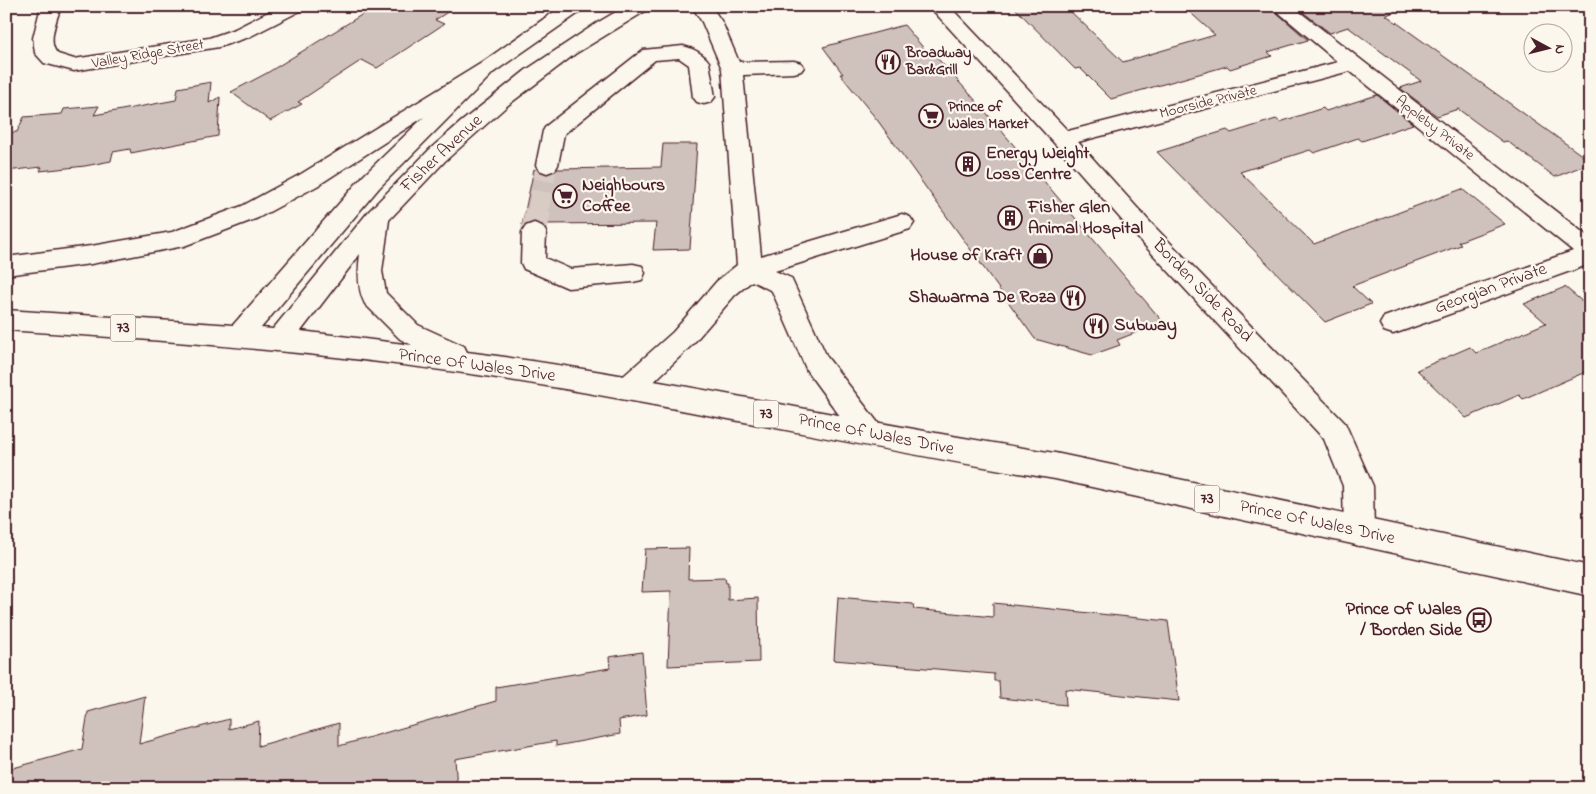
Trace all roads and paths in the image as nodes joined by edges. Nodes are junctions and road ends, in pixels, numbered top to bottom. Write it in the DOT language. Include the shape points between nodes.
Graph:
graph roads {
  1 [pos="51,6"];
  2 [pos="295,6"];
  3 [pos="576,6"];
  4 [pos="640,6"];
  5 [pos="701,6"];
  6 [pos="938,6"];
  7 [pos="1280,6"];
  8 [pos="1354,64"];
  9 [pos="794,67"];
  10 [pos="487,68"];
  11 [pos="732,69"];
  12 [pos="704,97"];
  13 [pos="1063,139"];
  14 [pos="548,165"];
  15 [pos="377,217"];
  16 [pos="902,223"];
  17 [pos="534,232"];
  18 [pos="1590,253"];
  19 [pos="6,266"];
  20 [pos="750,269"];
  21 [pos="633,273"];
  22 [pos="6,320"];
  23 [pos="1393,324"];
  24 [pos="239,336"];
  25 [pos="279,340"];
  26 [pos="476,364"];
  27 [pos="629,388"];
  28 [pos="869,433"];
  29 [pos="1359,532"];
  30 [pos="1590,581"];
  1 -- 2 [label="main road, Valley Ridge Street" via="43,34 43,48 58,63 74,66 212,43 242,33"];
  3 -- 10 [label="main road, Fisher Avenue"];
  4 -- 15 [label="main road, Fisher Avenue" via="557,57 489,109 431,160"];
  5 -- 11 [label="main road" via="712,22"];
  6 -- 13 [label="main road, Borden Side Road"];
  7 -- 8 [label="main road, Appleby Private"];
  8 -- 13 [label="main road, Moorside Private"];
  8 -- 18 [label="main road, Appleby Private"];
  9 -- 11 [label="main road"];
  10 -- 19 [label="main road" via="309,180 250,212 175,240"];
  10 -- 24 [label="main road, Fisher Avenue" via="371,182"];
  11 -- 20 [label="main road"];
  12 -- 14 [label="main road" via="699,62 684,52 650,54 554,131"];
  13 -- 29 [label="main road, Borden Side Road" via="1142,228 1335,432 1358,486"];
  15 -- 25 [label="main road, Fisher Avenue"];
  15 -- 26 [label="main road" via="370,271 374,297 409,332"];
  16 -- 20 [label="main road"];
  17 -- 21 [label="main road" via="533,263 568,279"];
  18 -- 23 [label="main road, Georgian Private"];
  20 -- 27 [label="main road" via="726,288 682,339"];
  20 -- 28 [label="main road" via="782,285 816,363"];
  22 -- 24 [label="main road, Prince Of Wales Drive / 73"];
  24 -- 25 [label="main road, Prince Of Wales Drive / 73"];
  25 -- 26 [label="main road, Prince Of Wales Drive / 73"];
  26 -- 27 [label="main road, Prince Of Wales Drive / 73"];
  27 -- 28 [label="main road, Prince Of Wales Drive / 73"];
  28 -- 29 [label="main road, Prince Of Wales Drive / 73" via="1055,466"];
  29 -- 30 [label="main road, Prince Of Wales Drive / 73"];
}
